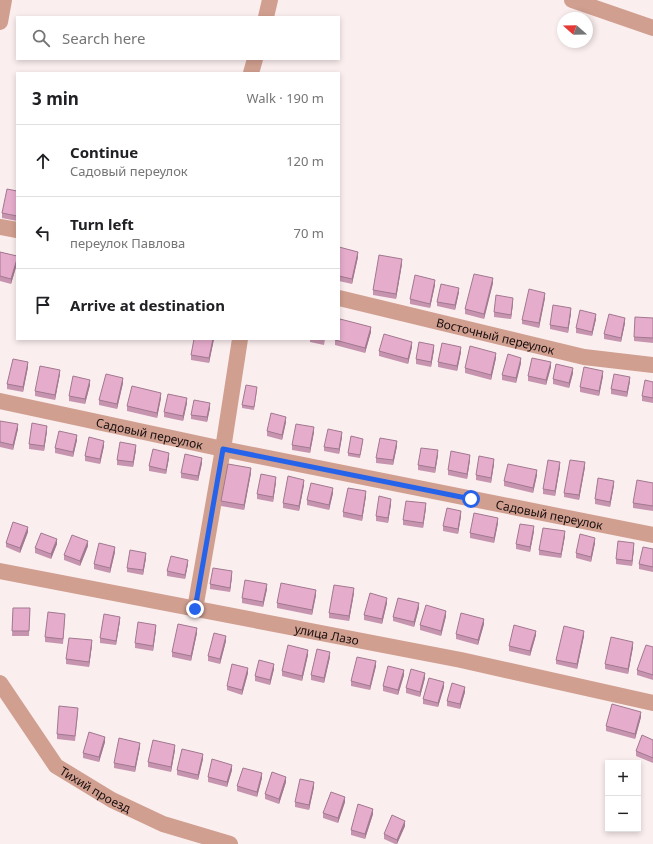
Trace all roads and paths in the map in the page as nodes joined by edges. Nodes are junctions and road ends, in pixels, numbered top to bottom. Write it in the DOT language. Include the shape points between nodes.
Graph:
graph roads {
  1 [pos="4,0"];
  2 [pos="270,0"];
  3 [pos="572,0"];
  4 [pos="266,16"];
  5 [pos="0,22"];
  6 [pos="653,28"];
  7 [pos="255,60"];
  8 [pos="251,72"];
  9 [pos="0,227"];
  10 [pos="16,230"];
  11 [pos="340,298"];
  12 [pos="240,340"];
  13 [pos="653,365"];
  14 [pos="0,400"];
  15 [pos="223,449"];
  16 [pos="653,535"];
  17 [pos="0,571"];
  18 [pos="195,609"];
  19 [pos="0,683"];
  20 [pos="653,703"];
  21 [pos="230,844"];
  1 -- 5 [label="street"];
  2 -- 4 [label="street"];
  3 -- 6 [label="street"];
  7 -- 8 [label="street"];
  9 -- 10 [label="street"];
  11 -- 13 [label="street, Восточный переулок" via="584,357"];
  12 -- 15 [label="street"];
  14 -- 15 [label="street, Садовый переулок"];
  15 -- 16 [label="street, Садовый переулок"];
  15 -- 18 [label="street"];
  17 -- 18 [label="street, улица Лазо"];
  18 -- 20 [label="street, улица Лазо" via="461,660"];
  19 -- 21 [label="street, Тихий проезд" via="56,766 112,800 163,824"];
}
